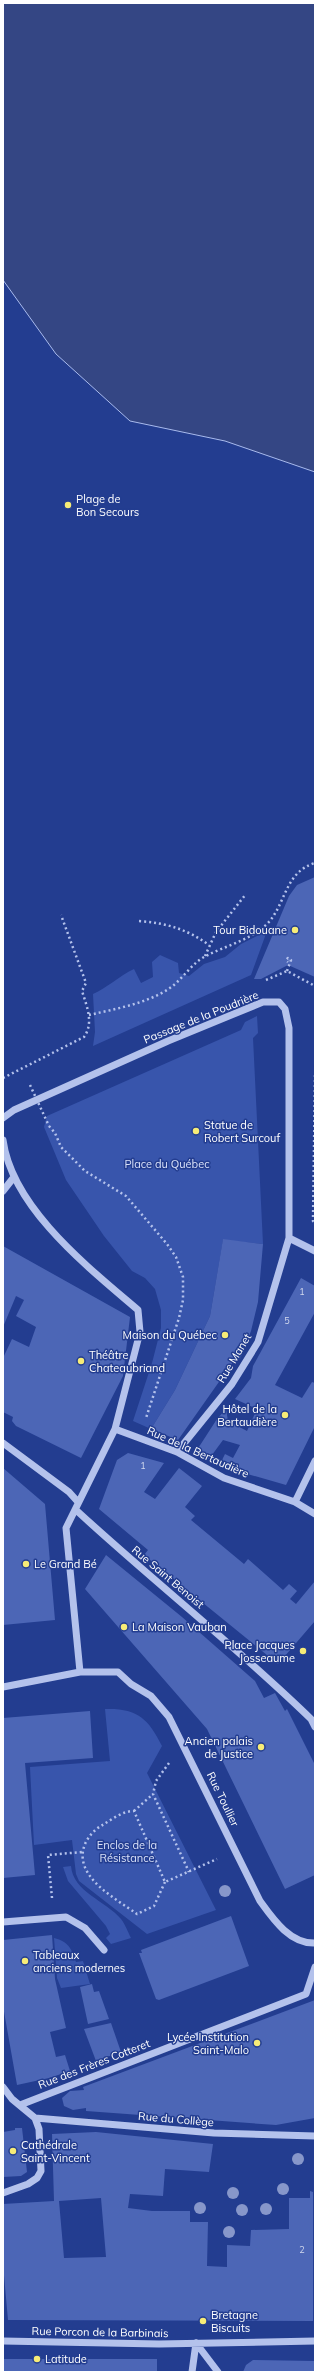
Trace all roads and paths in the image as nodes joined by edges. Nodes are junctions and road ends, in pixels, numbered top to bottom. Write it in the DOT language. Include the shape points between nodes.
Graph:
graph roads {
  1 [pos="315,863"];
  2 [pos="246,894"];
  3 [pos="61,915"];
  4 [pos="139,921"];
  5 [pos="209,945"];
  6 [pos="205,956"];
  7 [pos="288,962"];
  8 [pos="287,971"];
  9 [pos="89,1015"];
  10 [pos="315,1075"];
  11 [pos="3,1078"];
  12 [pos="30,1085"];
  13 [pos="3,1118"];
  14 [pos="3,1140"];
  15 [pos="14,1177"];
  16 [pos="3,1192"];
  17 [pos="315,1224"];
  18 [pos="289,1238"];
  19 [pos="315,1251"];
  20 [pos="115,1429"];
  21 [pos="139,1438"];
  22 [pos="3,1443"];
  23 [pos="177,1452"];
  24 [pos="315,1461"];
  25 [pos="78,1502"];
  26 [pos="295,1502"];
  27 [pos="76,1510"];
  28 [pos="315,1514"];
  29 [pos="80,1672"];
  30 [pos="3,1687"];
  31 [pos="315,1727"];
  32 [pos="183,1744"];
  33 [pos="153,1794"];
  34 [pos="134,1811"];
  35 [pos="236,1851"];
  36 [pos="82,1852"];
  37 [pos="189,1872"];
  38 [pos="50,1876"];
  39 [pos="165,1882"];
  40 [pos="3,1922"];
  41 [pos="315,1943"];
  42 [pos="104,1950"];
  43 [pos="315,1967"];
  44 [pos="3,2087"];
  45 [pos="20,2105"];
  46 [pos="35,2118"];
  47 [pos="315,2136"];
  48 [pos="3,2193"];
  49 [pos="3,2341"];
  50 [pos="315,2341"];
  51 [pos="196,2343"];
  52 [pos="192,2372"];
  53 [pos="218,2372"];
  1 -- 6 [label="path" via="304,866 283,893 276,913 265,926 232,945"];
  2 -- 5 [label="path"];
  3 -- 9 [label="path" via="86,982 82,991"];
  4 -- 5 [label="path" via="164,923 193,934"];
  5 -- 6 [label="path"];
  6 -- 9 [label="path" via="168,989 130,1006"];
  7 -- 8 [label="path" via="288,958 291,960"];
  9 -- 11 [label="path" via="89,1030 84,1037"];
  10 -- 17 [label="path"];
  12 -- 21 [label="path, bridge" via="61,1147 85,1171 126,1196 167,1244 176,1257 183,1277 183,1300 179,1318"];
  13 -- 18 [label="street, Passage de la Poudrière" via="14,1110 168,1041 263,1002 279,1002 285,1009 289,1028"];
  14 -- 15 [label="street"];
  15 -- 16 [label="street"];
  15 -- 20 [label="street" via="44,1222 66,1248 138,1310 140,1332"];
  18 -- 19 [label="street"];
  18 -- 23 [label="street, Rue Manet" via="258,1342 232,1384"];
  20 -- 21 [label="street, Rue de la Bertaudière"];
  20 -- 25 [label="street"];
  21 -- 23 [label="street, Rue de la Bertaudière"];
  22 -- 25 [label="street" via="69,1492"];
  23 -- 26 [label="street, Rue de la Bertaudière" via="224,1478"];
  24 -- 26 [label="street"];
  25 -- 27 [label="street"];
  26 -- 28 [label="street, Rue de la Bertaudière"];
  27 -- 29 [label="street" via="66,1528"];
  27 -- 31 [label="street, Rue Saint Benoist" via="268,1677 312,1720"];
  29 -- 30 [label="street, Rue Toullier"];
  29 -- 32 [label="street, Rue Toullier" via="118,1672 131,1684 151,1696 169,1717"];
  32 -- 33 [label="path" via="156,1781"];
  32 -- 35 [label="street, Rue Toullier"];
  33 -- 34 [label="path"];
  33 -- 37 [label="path"];
  34 -- 36 [label="path" via="127,1811 97,1828 86,1841"];
  34 -- 39 [label="path"];
  35 -- 37 [label="path"];
  35 -- 41 [label="street, Rue Toullier" via="260,1901 276,1924 292,1936 308,1943"];
  36 -- 38 [label="path" via="48,1855"];
  36 -- 39 [label="path" via="85,1868 91,1878 136,1914 154,1906"];
  37 -- 39 [label="path"];
  40 -- 42 [label="street" via="66,1917 85,1928"];
  43 -- 45 [label="street, Rue des Frères Cotteret" via="306,1994"];
  44 -- 45 [label="street"];
  45 -- 46 [label="street"];
  46 -- 47 [label="street, Rue du Collège" via="214,2133"];
  46 -- 48 [label="street" via="39,2129 41,2172 28,2184"];
  49 -- 51 [label="street, Rue Porcon de la Barbinais"];
  50 -- 51 [label="street, Rue Porcon de la Barbinais"];
  51 -- 52 [label="street"];
  51 -- 53 [label="street"];
}
